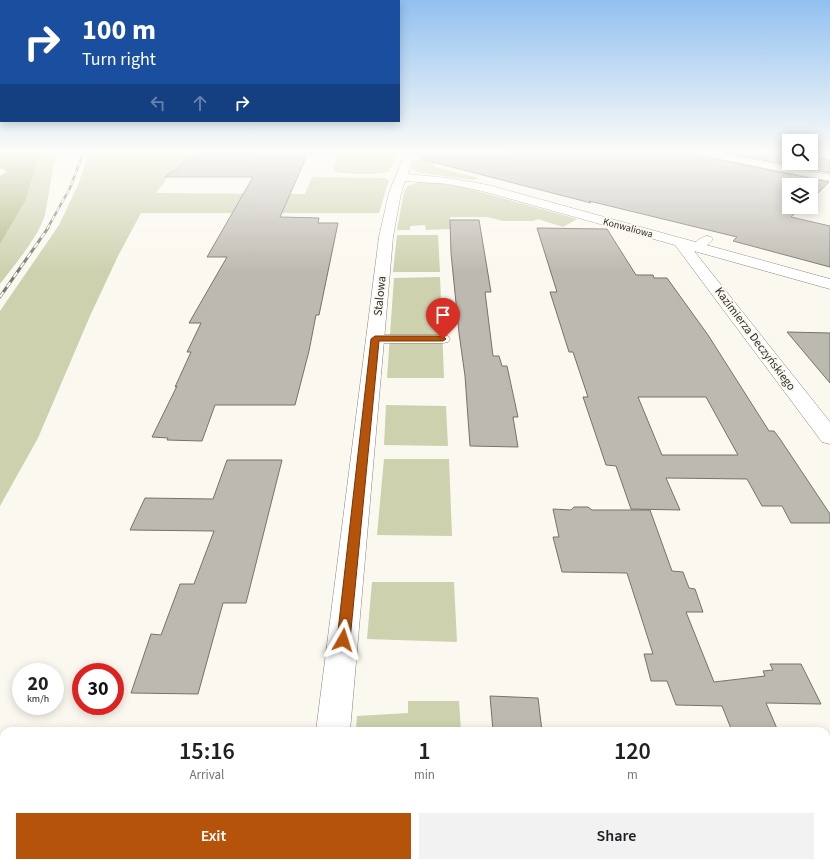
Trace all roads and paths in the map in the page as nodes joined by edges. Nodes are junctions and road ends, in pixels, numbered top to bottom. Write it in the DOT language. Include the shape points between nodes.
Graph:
graph roads {
  1 [pos="396,191"];
  2 [pos="497,191"];
  3 [pos="695,243"];
  4 [pos="830,284"];
  5 [pos="375,339"];
  6 [pos="443,339"];
  7 [pos="830,437"];
  8 [pos="333,727"];
  1 -- 5 [label="street, Stalowa" via="389,215"];
  2 -- 3 [label="street, Konwaliowa"];
  3 -- 4 [label="street, Konwaliowa"];
  3 -- 7 [label="street, Kazimierza Deczyńskiego"];
  5 -- 6 [label="lane"];
  5 -- 8 [label="street, Stalowa"];
}
